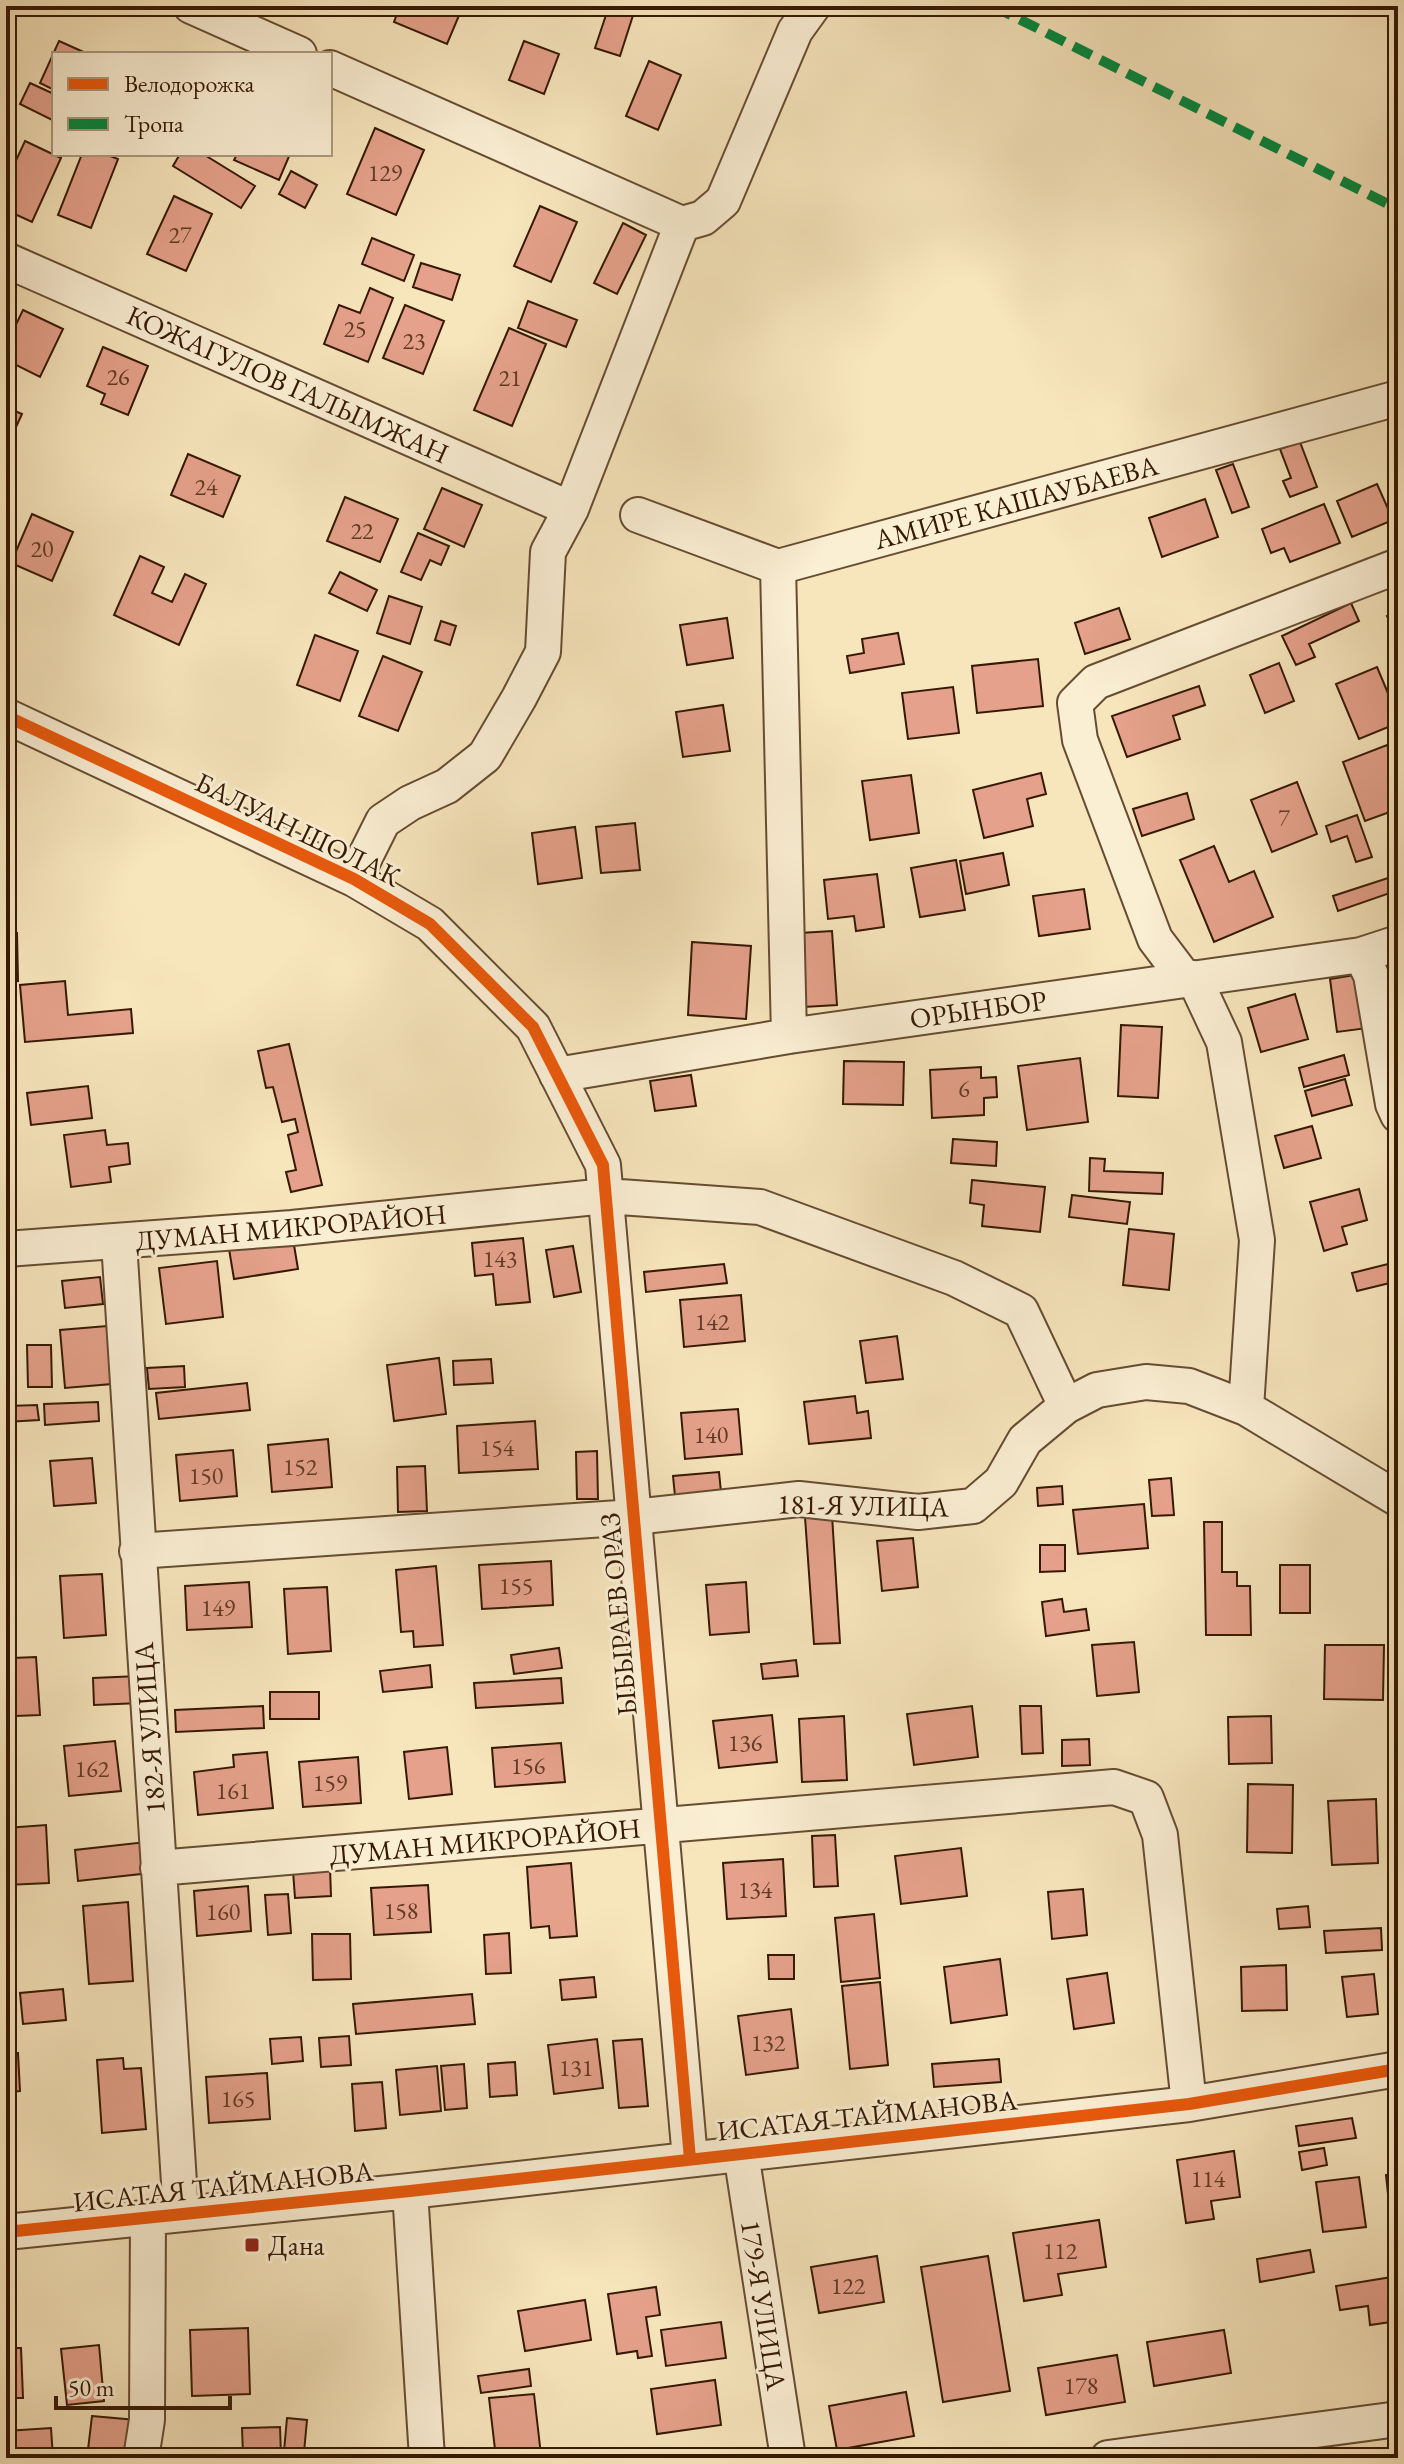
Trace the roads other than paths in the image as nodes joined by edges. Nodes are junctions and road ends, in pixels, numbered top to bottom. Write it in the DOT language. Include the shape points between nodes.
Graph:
graph roads {
  1 [pos="191,6"];
  2 [pos="813,6"];
  3 [pos="294,52"];
  4 [pos="332,69"];
  5 [pos="682,224"];
  6 [pos="6,260"];
  7 [pos="1398,398"];
  8 [pos="571,509"];
  9 [pos="638,515"];
  10 [pos="1398,566"];
  11 [pos="778,567"];
  12 [pos="6,716"];
  13 [pos="354,879"];
  14 [pos="1398,943"];
  15 [pos="1361,955"];
  16 [pos="1190,979"];
  17 [pos="789,1036"];
  18 [pos="557,1075"];
  19 [pos="1398,1115"];
  20 [pos="606,1196"];
  21 [pos="119,1242"];
  22 [pos="6,1249"];
  23 [pos="1066,1406"];
  24 [pos="1246,1408"];
  25 [pos="1398,1499"];
  26 [pos="634,1517"];
  27 [pos="137,1551"];
  28 [pos="660,1827"];
  29 [pos="158,1868"];
  30 [pos="1398,2069"];
  31 [pos="1189,2104"];
  32 [pos="741,2153"];
  33 [pos="690,2159"];
  34 [pos="410,2191"];
  35 [pos="164,2216"];
  36 [pos="6,2232"];
  37 [pos="1398,2419"];
  38 [pos="141,2458"];
  39 [pos="427,2458"];
  40 [pos="788,2458"];
  41 [pos="1108,2458"];
  1 -- 3 [label="street"];
  2 -- 5 [label="street" via="795,31 723,201 703,218"];
  4 -- 5 [label="street"];
  5 -- 8 [label="street"];
  6 -- 8 [label="street, КОЖАГУЛОВ ГАЛЫМЖАН"];
  7 -- 11 [label="street, АМИРЕ КАШАУБАЕВА"];
  8 -- 13 [label="street" via="548,552 543,652 485,756 447,786 383,821"];
  9 -- 11 [label="street"];
  10 -- 16 [label="street" via="1096,682 1075,703 1080,740 1155,939"];
  11 -- 17 [label="street"];
  12 -- 13 [label="street, БАЛУАН ШОЛАК"];
  13 -- 18 [label="street, БАЛУАН ШОЛАК" via="430,924 533,1027"];
  14 -- 15 [label="street, ОРЫНБОР"];
  15 -- 16 [label="street, ОРЫНБОР"];
  15 -- 19 [label="street" via="1371,975"];
  16 -- 17 [label="street, ОРЫНБОР"];
  16 -- 24 [label="street" via="1224,1042 1257,1240"];
  17 -- 18 [label="street, ОРЫНБОР"];
  18 -- 20 [label="street, ЫБЫРАЕВ ОРАЗ" via="603,1165"];
  20 -- 21 [label="street, ДУМАН МИКРОРАЙОН"];
  20 -- 23 [label="street, ДУМАН МИКРОРАЙОН" via="760,1207 968,1285 1021,1311"];
  20 -- 26 [label="street, ЫБЫРАЕВ ОРАЗ"];
  21 -- 22 [label="street, ДУМАН МИКРОРАЙОН"];
  21 -- 27 [label="street, 182-Я УЛИЦА"];
  23 -- 24 [label="street, 181-Я УЛИЦА" via="1097,1390 1146,1382 1189,1386"];
  23 -- 26 [label="street, 181-Я УЛИЦА" via="1025,1440 1001,1482 973,1506 918,1512 799,1499"];
  24 -- 25 [label="street, 181-Я УЛИЦА"];
  26 -- 27 [label="street"];
  26 -- 28 [label="street, ЫБЫРАЕВ ОРАЗ"];
  27 -- 29 [label="street, 182-Я УЛИЦА"];
  28 -- 29 [label="street, ДУМАН МИКРОРАЙОН"];
  28 -- 31 [label="street, ДУМАН МИКРОРАЙОН" via="1114,1787 1146,1798 1160,1835"];
  28 -- 33 [label="street, ЫБЫРАЕВ ОРАЗ"];
  29 -- 35 [label="street, 182-Я УЛИЦА"];
  30 -- 31 [label="street, ИСАТАЯ ТАЙМАНОВА"];
  31 -- 32 [label="street, ИСАТАЯ ТАЙМАНОВА"];
  32 -- 33 [label="street, ИСАТАЯ ТАЙМАНОВА"];
  32 -- 40 [label="street, 179-Я УЛИЦА"];
  33 -- 34 [label="street, ИСАТАЯ ТАЙМАНОВА"];
  34 -- 35 [label="street, ИСАТАЯ ТАЙМАНОВА"];
  34 -- 39 [label="street"];
  35 -- 36 [label="street, ИСАТАЯ ТАЙМАНОВА"];
  35 -- 38 [label="street, 182-Я УЛИЦА"];
  37 -- 41 [label="street"];
}
